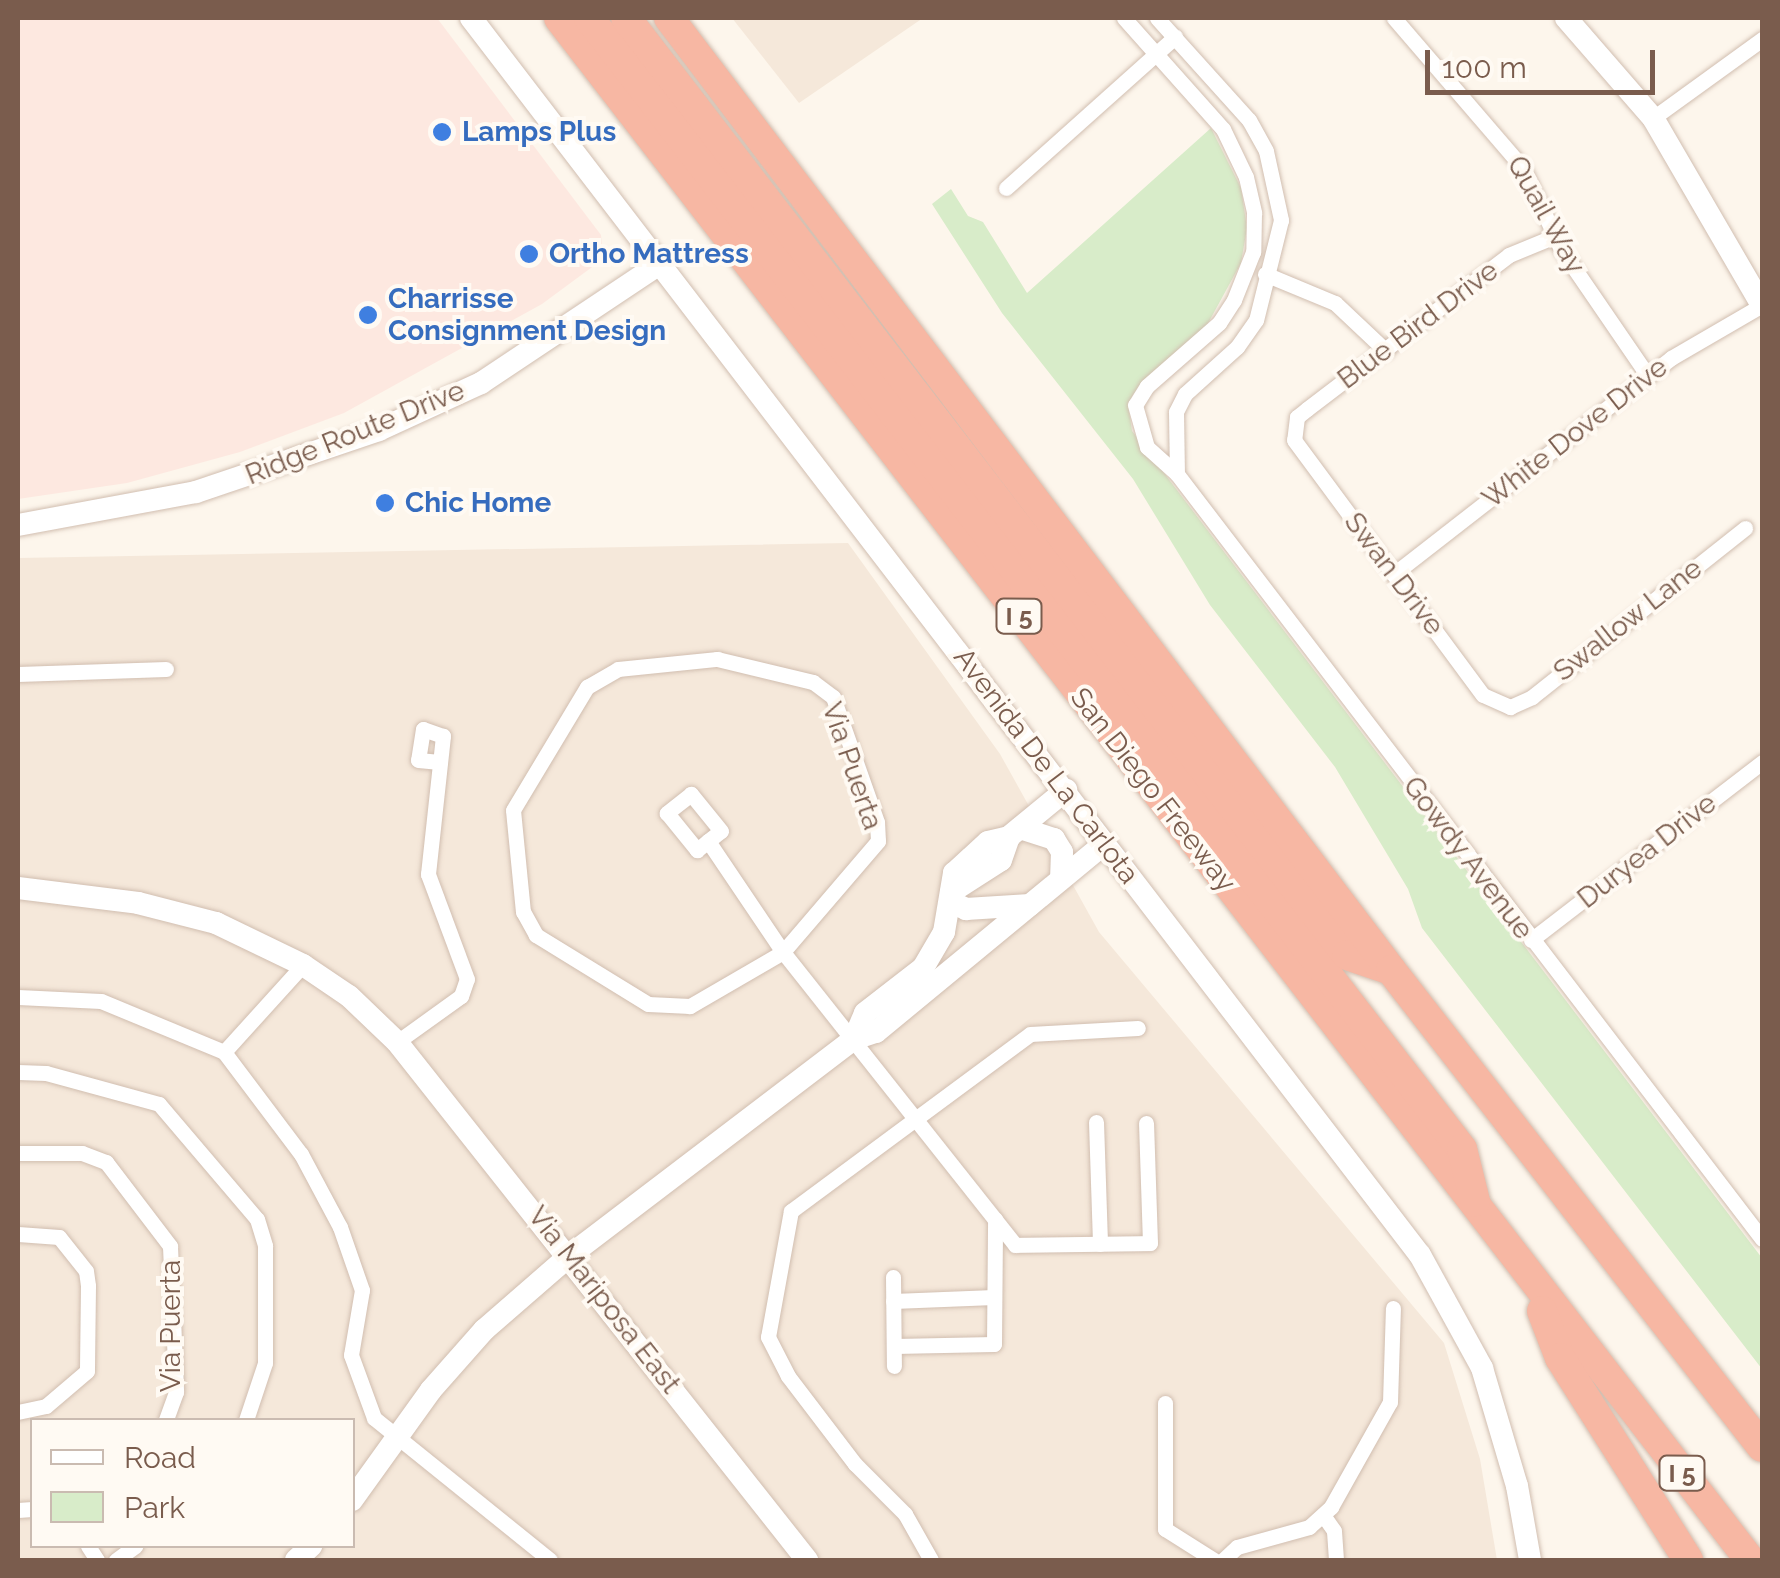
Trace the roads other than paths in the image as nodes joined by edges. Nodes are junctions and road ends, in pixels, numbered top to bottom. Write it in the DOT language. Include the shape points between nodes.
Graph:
graph roads {
  1 [pos="471,18"];
  2 [pos="559,18"];
  3 [pos="589,18"];
  4 [pos="626,18"];
  5 [pos="669,18"];
  6 [pos="1124,18"];
  7 [pos="1156,18"];
  8 [pos="1394,18"];
  9 [pos="1566,18"];
  10 [pos="1175,38"];
  11 [pos="1760,47"];
  12 [pos="1155,56"];
  13 [pos="1653,118"];
  14 [pos="1006,188"];
  15 [pos="1555,236"];
  16 [pos="661,263"];
  17 [pos="1248,269"];
  18 [pos="1271,276"];
  19 [pos="1762,305"];
  20 [pos="1386,351"];
  21 [pos="1648,376"];
  22 [pos="1292,429"];
  23 [pos="1177,474"];
  24 [pos="18,525"];
  25 [pos="1745,528"];
  26 [pos="1394,573"];
  27 [pos="166,669"];
  28 [pos="18,674"];
  29 [pos="1510,707"];
  30 [pos="440,762"];
  31 [pos="1762,762"];
  32 [pos="1066,790"];
  33 [pos="1014,833"];
  34 [pos="708,841"];
  35 [pos="1105,842"];
  36 [pos="1061,878"];
  37 [pos="18,888"];
  38 [pos="950,896"];
  39 [pos="1030,905"];
  40 [pos="1531,940"];
  41 [pos="783,952"];
  42 [pos="303,965"];
  43 [pos="1391,970"];
  44 [pos="18,997"];
  45 [pos="1138,1028"];
  46 [pos="854,1038"];
  47 [pos="398,1042"];
  48 [pos="224,1052"];
  49 [pos="18,1072"];
  50 [pos="917,1116"];
  51 [pos="1096,1122"];
  52 [pos="1146,1123"];
  53 [pos="18,1153"];
  54 [pos="1479,1214"];
  55 [pos="995,1219"];
  56 [pos="18,1234"];
  57 [pos="1762,1240"];
  58 [pos="1100,1244"];
  59 [pos="569,1256"];
  60 [pos="893,1276"];
  61 [pos="1530,1280"];
  62 [pos="994,1298"];
  63 [pos="893,1301"];
  64 [pos="1393,1308"];
  65 [pos="894,1346"];
  66 [pos="894,1366"];
  67 [pos="1165,1403"];
  68 [pos="26,1416"];
  69 [pos="167,1418"];
  70 [pos="247,1418"];
  71 [pos="1756,1436"];
  72 [pos="399,1438"];
  73 [pos="355,1496"];
  74 [pos="1323,1515"];
  75 [pos="550,1560"];
  76 [pos="807,1560"];
  77 [pos="931,1560"];
  78 [pos="1214,1560"];
  79 [pos="1223,1560"];
  80 [pos="1336,1560"];
  81 [pos="1530,1560"];
  82 [pos="1688,1560"];
  83 [pos="1750,1560"];
  1 -- 16 [label="main road, Avenida De La Carlota"];
  2 -- 54 [label="highway, San Diego Freeway / I 5"];
  3 -- 54 [label="highway" via="1462,1149"];
  4 -- 43 [label="highway" via="1346,956"];
  5 -- 43 [label="highway"];
  6 -- 12 [label="street, Gowdy Avenue"];
  7 -- 10 [label="street"];
  8 -- 15 [label="street, Quail Way" via="1507,146"];
  9 -- 13 [label="main road"];
  10 -- 12 [label="street"];
  10 -- 18 [label="street" via="1227,92 1266,150 1281,220"];
  11 -- 13 [label="street"];
  12 -- 14 [label="street"];
  12 -- 17 [label="street, Gowdy Avenue" via="1223,128 1242,166 1254,213"];
  13 -- 19 [label="main road"];
  15 -- 20 [label="street, Blue Bird Drive" via="1509,256"];
  15 -- 21 [label="street, Quail Way"];
  16 -- 24 [label="main road, Ridge Route Drive" via="481,382 379,430 196,492"];
  16 -- 32 [label="main road, Avenida De La Carlota"];
  17 -- 18 [label="street"];
  17 -- 23 [label="street, Gowdy Avenue" via="1219,323 1147,386 1135,405 1147,447"];
  18 -- 20 [label="street" via="1335,303"];
  18 -- 23 [label="street" via="1256,320 1237,347 1180,403 1172,438"];
  19 -- 21 [label="street, White Dove Drive"];
  20 -- 22 [label="street, Blue Bird Drive" via="1296,417"];
  21 -- 26 [label="street, White Dove Drive"];
  22 -- 26 [label="street, Swan Drive" via="1300,450"];
  23 -- 40 [label="street, Gowdy Avenue"];
  25 -- 29 [label="street, Swallow Lane"];
  26 -- 29 [label="street, Swan Drive" via="1483,694"];
  27 -- 28 [label="street"];
  30 -- 47 [label="street" via="428,874 467,980 461,996"];
  31 -- 40 [label="street, Duryea Drive"];
  32 -- 33 [label="main road"];
  32 -- 35 [label="main road, Avenida De La Carlota"];
  33 -- 36 [label="main road" via="1054,839 1062,852"];
  33 -- 38 [label="main road" via="968,856 954,873"];
  34 -- 41 [label="street"];
  35 -- 36 [label="main road"];
  35 -- 81 [label="main road, Avenida De La Carlota" via="1420,1255 1453,1308 1498,1415"];
  36 -- 39 [label="main road"];
  37 -- 42 [label="main road, Via Mariposa East" via="138,903 216,923"];
  38 -- 39 [label="main road" via="966,910"];
  38 -- 46 [label="main road" via="944,932 923,968 864,1013"];
  39 -- 46 [label="main road" via="876,1032"];
  40 -- 57 [label="street, Gowdy Avenue"];
  41 -- 41 [label="street, Via Puerta" via="878,841 833,697 814,682 717,658 618,669 587,687 513,810 523,912 536,936 648,1004 668,1008 690,1006"];
  41 -- 46 [label="street"];
  42 -- 47 [label="main road, Via Mariposa East"];
  42 -- 48 [label="street"];
  43 -- 71 [label="highway"];
  44 -- 48 [label="street" via="101,1001"];
  45 -- 50 [label="street" via="1030,1034"];
  46 -- 50 [label="street"];
  46 -- 59 [label="main road"];
  47 -- 59 [label="main road, Via Mariposa East"];
  48 -- 72 [label="street" via="301,1154 340,1227 362,1290 351,1356 356,1383 374,1418"];
  49 -- 70 [label="street" via="46,1073 159,1104 257,1219 265,1246 266,1363"];
  50 -- 55 [label="street"];
  50 -- 77 [label="street" via="791,1211 768,1337 788,1376 855,1464 905,1514"];
  51 -- 58 [label="street"];
  52 -- 58 [label="street" via="1150,1242"];
  53 -- 69 [label="street, Via Puerta" via="82,1153 106,1162 170,1246 176,1392"];
  54 -- 61 [label="highway, San Diego Freeway / I 5"];
  55 -- 58 [label="street" via="1015,1246"];
  55 -- 62 [label="street"];
  56 -- 68 [label="street" via="59,1237 86,1271 88,1286 87,1371"];
  59 -- 72 [label="main road" via="484,1330"];
  59 -- 76 [label="main road, Via Mariposa East"];
  60 -- 63 [label="street"];
  61 -- 82 [label="highway" via="1560,1358"];
  61 -- 83 [label="highway, San Diego Freeway / I 5"];
  62 -- 63 [label="street"];
  62 -- 65 [label="street" via="994,1344"];
  63 -- 65 [label="street"];
  64 -- 74 [label="street" via="1390,1402"];
  65 -- 66 [label="street"];
  67 -- 78 [label="street" via="1166,1529"];
  72 -- 73 [label="main road"];
  72 -- 75 [label="street"];
  74 -- 79 [label="street" via="1309,1527 1236,1547"];
  74 -- 80 [label="street" via="1334,1530"];
}
